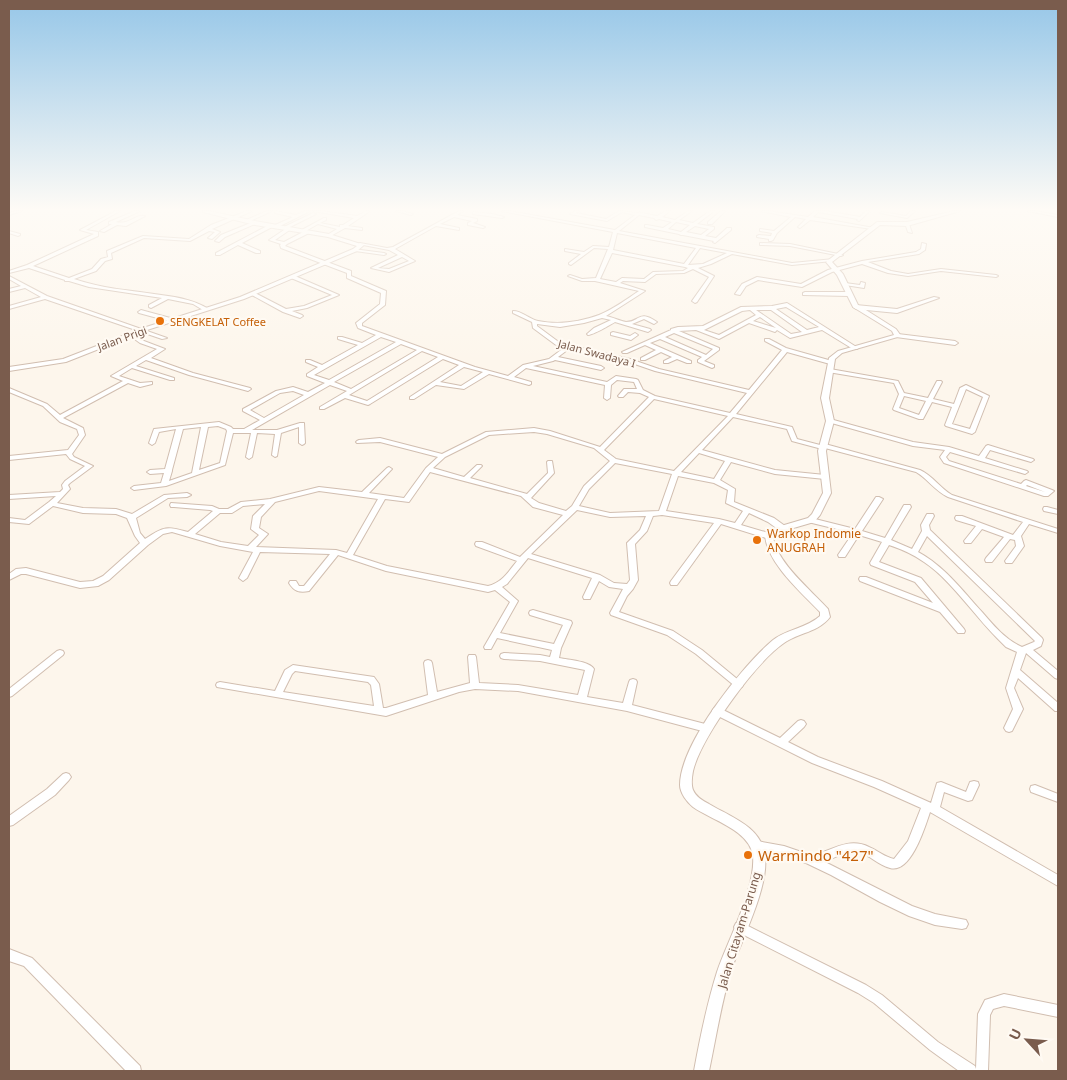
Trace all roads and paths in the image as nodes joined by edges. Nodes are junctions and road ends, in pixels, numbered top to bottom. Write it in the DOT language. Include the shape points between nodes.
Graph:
graph roads {
  1 [pos="39,261"];
  2 [pos="102,261"];
  3 [pos="388,261"];
  4 [pos="412,261"];
  5 [pos="574,261"];
  6 [pos="604,261"];
  7 [pos="663,261"];
  8 [pos="688,261"];
  9 [pos="714,261"];
  10 [pos="779,261"];
  11 [pos="818,261"];
  12 [pos="821,261"];
  13 [pos="835,261"];
  14 [pos="865,261"];
  15 [pos="326,262"];
  16 [pos="862,262"];
  17 [pos="571,264"];
  18 [pos="832,265"];
  19 [pos="29,266"];
  20 [pos="685,266"];
  21 [pos="695,269"];
  22 [pos="9,272"];
  23 [pos="293,276"];
  24 [pos="570,276"];
  25 [pos="996,276"];
  26 [pos="9,277"];
  27 [pos="596,279"];
  28 [pos="67,280"];
  29 [pos="863,283"];
  30 [pos="616,284"];
  31 [pos="845,284"];
  32 [pos="25,286"];
  33 [pos="121,290"];
  34 [pos="9,291"];
  35 [pos="253,294"];
  36 [pos="738,294"];
  37 [pos="805,294"];
  38 [pos="849,294"];
  39 [pos="109,296"];
  40 [pos="45,297"];
  41 [pos="167,297"];
  42 [pos="936,298"];
  43 [pos="695,301"];
  44 [pos="151,306"];
  45 [pos="856,307"];
  46 [pos="9,308"];
  47 [pos="750,308"];
  48 [pos="772,308"];
  49 [pos="205,309"];
  50 [pos="286,311"];
  51 [pos="141,312"];
  52 [pos="515,312"];
  53 [pos="760,315"];
  54 [pos="300,316"];
  55 [pos="602,316"];
  56 [pos="615,319"];
  57 [pos="172,320"];
  58 [pos="749,321"];
  59 [pos="535,322"];
  60 [pos="654,322"];
  61 [pos="627,323"];
  62 [pos="697,328"];
  63 [pos="823,328"];
  64 [pos="145,329"];
  65 [pos="648,330"];
  66 [pos="673,330"];
  67 [pos="782,332"];
  68 [pos="806,332"];
  69 [pos="131,334"];
  70 [pos="380,334"];
  71 [pos="590,334"];
  72 [pos="635,335"];
  73 [pos="661,336"];
  74 [pos="898,336"];
  75 [pos="164,338"];
  76 [pos="340,338"];
  77 [pos="767,340"];
  78 [pos="400,342"];
  79 [pos="955,343"];
  80 [pos="647,344"];
  81 [pos="362,345"];
  82 [pos="855,348"];
  83 [pos="422,349"];
  84 [pos="661,350"];
  85 [pos="785,350"];
  86 [pos="625,352"];
  87 [pos="335,353"];
  88 [pos="343,356"];
  89 [pos="443,356"];
  90 [pos="677,357"];
  91 [pos="706,357"];
  92 [pos="146,358"];
  93 [pos="555,358"];
  94 [pos="642,359"];
  95 [pos="628,360"];
  96 [pos="308,361"];
  97 [pos="666,362"];
  98 [pos="690,362"];
  99 [pos="464,364"];
  100 [pos="131,366"];
  101 [pos="525,366"];
  102 [pos="712,366"];
  103 [pos="322,367"];
  104 [pos="830,367"];
  105 [pos="601,368"];
  106 [pos="9,369"];
  107 [pos="488,372"];
  108 [pos="504,377"];
  109 [pos="172,379"];
  110 [pos="128,381"];
  111 [pos="940,382"];
  112 [pos="150,383"];
  113 [pos="329,383"];
  114 [pos="436,383"];
  115 [pos="529,383"];
  116 [pos="608,384"];
  117 [pos="248,389"];
  118 [pos="9,390"];
  119 [pos="351,391"];
  120 [pos="641,391"];
  121 [pos="750,392"];
  122 [pos="308,394"];
  123 [pos="902,394"];
  124 [pos="344,396"];
  125 [pos="621,396"];
  126 [pos="652,397"];
  127 [pos="412,398"];
  128 [pos="607,398"];
  129 [pos="930,400"];
  130 [pos="956,406"];
  131 [pos="322,408"];
  132 [pos="732,416"];
  133 [pos="59,418"];
  134 [pos="264,420"];
  135 [pos="830,421"];
  136 [pos="205,425"];
  137 [pos="180,427"];
  138 [pos="230,431"];
  139 [pos="250,431"];
  140 [pos="278,432"];
  141 [pos="152,442"];
  142 [pos="359,442"];
  143 [pos="302,443"];
  144 [pos="822,446"];
  145 [pos="949,449"];
  146 [pos="601,450"];
  147 [pos="697,451"];
  148 [pos="70,452"];
  149 [pos="275,455"];
  150 [pos="443,456"];
  151 [pos="249,457"];
  152 [pos="9,458"];
  153 [pos="980,458"];
  154 [pos="1031,460"];
  155 [pos="614,461"];
  156 [pos="728,461"];
  157 [pos="550,462"];
  158 [pos="479,466"];
  159 [pos="389,469"];
  160 [pos="428,469"];
  161 [pos="169,471"];
  162 [pos="150,472"];
  163 [pos="1025,472"];
  164 [pos="676,473"];
  165 [pos="195,474"];
  166 [pos="825,477"];
  167 [pos="466,479"];
  168 [pos="716,481"];
  169 [pos="164,485"];
  170 [pos="1022,487"];
  171 [pos="134,488"];
  172 [pos="60,494"];
  173 [pos="364,495"];
  174 [pos="9,497"];
  175 [pos="382,498"];
  176 [pos="527,498"];
  177 [pos="880,498"];
  178 [pos="271,501"];
  179 [pos="52,504"];
  180 [pos="174,505"];
  181 [pos="575,507"];
  182 [pos="907,507"];
  183 [pos="747,510"];
  184 [pos="1048,510"];
  185 [pos="168,511"];
  186 [pos="218,511"];
  187 [pos="1058,512"];
  188 [pos="662,513"];
  189 [pos="567,514"];
  190 [pos="650,514"];
  191 [pos="930,516"];
  192 [pos="131,518"];
  193 [pos="958,518"];
  194 [pos="9,520"];
  195 [pos="811,520"];
  196 [pos="719,521"];
  197 [pos="1027,522"];
  198 [pos="737,526"];
  199 [pos="980,526"];
  200 [pos="782,528"];
  201 [pos="926,531"];
  202 [pos="1058,531"];
  203 [pos="857,532"];
  204 [pos="190,535"];
  205 [pos="768,536"];
  206 [pos="1017,536"];
  207 [pos="1008,537"];
  208 [pos="968,541"];
  209 [pos="145,543"];
  210 [pos="886,543"];
  211 [pos="479,544"];
  212 [pos="254,549"];
  213 [pos="336,552"];
  214 [pos="913,552"];
  215 [pos="842,555"];
  216 [pos="349,556"];
  217 [pos="524,557"];
  218 [pos="989,560"];
  219 [pos="1009,561"];
  220 [pos="9,577"];
  221 [pos="596,577"];
  222 [pos="243,578"];
  223 [pos="863,578"];
  224 [pos="293,583"];
  225 [pos="674,583"];
  226 [pos="630,587"];
  227 [pos="496,588"];
  228 [pos="927,590"];
  229 [pos="588,597"];
  230 [pos="921,601"];
  231 [pos="944,610"];
  232 [pos="533,613"];
  233 [pos="961,631"];
  234 [pos="495,635"];
  235 [pos="488,647"];
  236 [pos="557,648"];
  237 [pos="1025,650"];
  238 [pos="60,653"];
  239 [pos="504,656"];
  240 [pos="472,657"];
  241 [pos="554,660"];
  242 [pos="428,663"];
  243 [pos="1015,670"];
  244 [pos="1058,676"];
  245 [pos="633,682"];
  246 [pos="220,685"];
  247 [pos="739,685"];
  248 [pos="476,686"];
  249 [pos="9,694"];
  250 [pos="278,694"];
  251 [pos="433,696"];
  252 [pos="582,698"];
  253 [pos="627,707"];
  254 [pos="1058,708"];
  255 [pos="379,711"];
  256 [pos="717,711"];
  257 [pos="802,724"];
  258 [pos="706,728"];
  259 [pos="1010,728"];
  260 [pos="781,743"];
  261 [pos="66,777"];
  262 [pos="974,785"];
  263 [pos="1034,789"];
  264 [pos="1058,798"];
  265 [pos="930,808"];
  266 [pos="9,822"];
  267 [pos="757,846"];
  268 [pos="813,862"];
  269 [pos="1058,881"];
  270 [pos="962,924"];
  271 [pos="740,927"];
  272 [pos="9,955"];
  273 [pos="1058,1012"];
  274 [pos="135,1071"];
  275 [pos="701,1071"];
  276 [pos="970,1071"];
  277 [pos="982,1071"];
  1 -- 19 [label="street"];
  2 -- 28 [label="street" via="94,270"];
  3 -- 4 [label="street" via="373,268 389,271"];
  5 -- 17 [label="street"];
  6 -- 27 [label="street"];
  7 -- 20 [label="street"];
  8 -- 20 [label="street"];
  9 -- 21 [label="street"];
  10 -- 11 [label="street" via="797,265"];
  12 -- 18 [label="street"];
  13 -- 18 [label="street"];
  14 -- 16 [label="street"];
  15 -- 23 [label="street, Jalan Prigi"];
  15 -- 70 [label="street" via="349,272 349,277 384,292 380,308 358,324"];
  16 -- 18 [label="street"];
  16 -- 25 [label="street" via="908,275 941,270"];
  18 -- 31 [label="street"];
  18 -- 36 [label="street" via="802,286 757,278 744,285"];
  19 -- 22 [label="street"];
  19 -- 28 [label="street"];
  20 -- 21 [label="street"];
  21 -- 30 [label="street" via="655,273 646,281 622,279"];
  21 -- 43 [label="street" via="712,277"];
  23 -- 35 [label="street, Jalan Prigi"];
  23 -- 50 [label="street" via="336,295"];
  24 -- 27 [label="street" via="582,280"];
  26 -- 32 [label="street"];
  27 -- 30 [label="street"];
  28 -- 33 [label="street"];
  29 -- 31 [label="street" via="862,287"];
  30 -- 55 [label="street, Jalan Swadaya I" via="643,291"];
  31 -- 38 [label="street"];
  32 -- 34 [label="street"];
  32 -- 40 [label="street"];
  33 -- 39 [label="street"];
  33 -- 41 [label="street"];
  35 -- 49 [label="street, Jalan Prigi"];
  35 -- 50 [label="street"];
  37 -- 38 [label="street"];
  38 -- 45 [label="street"];
  40 -- 46 [label="street"];
  40 -- 64 [label="street"];
  41 -- 44 [label="street"];
  41 -- 49 [label="street" via="195,303"];
  42 -- 45 [label="street" via="897,311"];
  45 -- 74 [label="street" via="894,330"];
  47 -- 48 [label="street"];
  47 -- 53 [label="street"];
  47 -- 62 [label="street" via="741,308 704,328"];
  48 -- 63 [label="street" via="789,305"];
  48 -- 68 [label="street"];
  49 -- 57 [label="street, Jalan Prigi"];
  50 -- 54 [label="street"];
  51 -- 57 [label="street"];
  52 -- 59 [label="street"];
  53 -- 58 [label="street"];
  53 -- 67 [label="street"];
  55 -- 56 [label="street"];
  55 -- 59 [label="street, Jalan Swadaya I" via="564,325"];
  56 -- 61 [label="street"];
  56 -- 71 [label="street"];
  57 -- 64 [label="street, Jalan Prigi"];
  58 -- 62 [label="street" via="718,337"];
  58 -- 67 [label="street"];
  59 -- 95 [label="street, Jalan Swadaya I" via="537,329 558,344"];
  60 -- 61 [label="street" via="644,317"];
  61 -- 65 [label="street"];
  61 -- 72 [label="street" via="611,336 630,338"];
  62 -- 66 [label="street"];
  63 -- 68 [label="street"];
  63 -- 82 [label="street"];
  64 -- 69 [label="street, Jalan Prigi"];
  64 -- 75 [label="street"];
  66 -- 73 [label="street"];
  66 -- 91 [label="street" via="717,349"];
  67 -- 68 [label="street" via="792,336"];
  69 -- 92 [label="street" via="142,342 162,348"];
  69 -- 106 [label="street, Jalan Prigi" via="54,364"];
  70 -- 78 [label="street"];
  70 -- 81 [label="street"];
  73 -- 80 [label="street"];
  73 -- 91 [label="street"];
  74 -- 79 [label="street"];
  74 -- 82 [label="street"];
  76 -- 81 [label="street"];
  77 -- 85 [label="street"];
  78 -- 83 [label="street"];
  78 -- 113 [label="street"];
  80 -- 84 [label="street"];
  80 -- 86 [label="street"];
  81 -- 88 [label="street"];
  82 -- 104 [label="street" via="835,355"];
  83 -- 89 [label="street"];
  83 -- 119 [label="street"];
  84 -- 90 [label="street"];
  84 -- 94 [label="street"];
  85 -- 104 [label="street"];
  85 -- 121 [label="street"];
  87 -- 88 [label="street"];
  88 -- 103 [label="street"];
  89 -- 99 [label="street"];
  89 -- 124 [label="street" via="368,403"];
  90 -- 97 [label="street"];
  90 -- 98 [label="street"];
  91 -- 102 [label="street" via="700,361"];
  92 -- 100 [label="street"];
  92 -- 117 [label="street"];
  93 -- 95 [label="street" via="569,349"];
  93 -- 101 [label="street"];
  93 -- 105 [label="street"];
  95 -- 121 [label="street, Jalan Swadaya I"];
  96 -- 103 [label="street"];
  99 -- 107 [label="street"];
  99 -- 114 [label="street"];
  100 -- 109 [label="street"];
  100 -- 110 [label="street" via="114,376"];
  101 -- 108 [label="street"];
  101 -- 116 [label="street"];
  103 -- 113 [label="street" via="309,375"];
  104 -- 123 [label="street" via="895,382"];
  104 -- 135 [label="street" via="825,398"];
  107 -- 108 [label="street"];
  107 -- 114 [label="street" via="462,388"];
  108 -- 115 [label="street"];
  110 -- 112 [label="street" via="140,385"];
  110 -- 133 [label="street"];
  111 -- 129 [label="street"];
  113 -- 119 [label="street"];
  113 -- 122 [label="street"];
  114 -- 127 [label="street"];
  116 -- 120 [label="street" via="616,378 636,381"];
  116 -- 128 [label="street"];
  118 -- 133 [label="street" via="46,405"];
  119 -- 124 [label="street"];
  120 -- 125 [label="street" via="625,391"];
  120 -- 126 [label="street"];
  121 -- 132 [label="street"];
  122 -- 134 [label="street"];
  122 -- 134 [label="street" via="293,389 278,392 245,410"];
  123 -- 129 [label="street"];
  123 -- 129 [label="street" via="896,409 920,418"];
  124 -- 131 [label="street"];
  126 -- 132 [label="street"];
  126 -- 146 [label="street"];
  129 -- 130 [label="street"];
  130 -- 130 [label="street" via="948,426 972,432 986,396 962,388"];
  132 -- 144 [label="street" via="790,428 794,440"];
  132 -- 147 [label="street"];
  133 -- 148 [label="street" via="78,427 82,433"];
  134 -- 139 [label="street"];
  135 -- 144 [label="street"];
  135 -- 145 [label="street" via="913,444"];
  136 -- 137 [label="street"];
  136 -- 138 [label="street" via="219,424"];
  136 -- 165 [label="street"];
  137 -- 141 [label="street" via="156,430"];
  137 -- 161 [label="street"];
  138 -- 139 [label="street"];
  138 -- 165 [label="street" via="223,464"];
  139 -- 140 [label="street"];
  139 -- 151 [label="street"];
  140 -- 143 [label="street" via="303,425"];
  140 -- 149 [label="street"];
  142 -- 150 [label="street" via="380,440"];
  144 -- 166 [label="street"];
  144 -- 197 [label="street" via="918,471 944,494"];
  145 -- 153 [label="street"];
  145 -- 170 [label="street" via="943,458 946,462"];
  146 -- 150 [label="street" via="534,430 488,433"];
  146 -- 155 [label="street"];
  147 -- 156 [label="street"];
  147 -- 164 [label="street"];
  148 -- 152 [label="street"];
  148 -- 172 [label="street" via="72,458 90,466 67,482 67,489"];
  150 -- 160 [label="street"];
  153 -- 154 [label="street" via="988,447"];
  153 -- 163 [label="street"];
  155 -- 164 [label="street"];
  155 -- 181 [label="street" via="595,477"];
  156 -- 166 [label="street" via="775,472"];
  156 -- 168 [label="street"];
  157 -- 176 [label="street" via="551,473"];
  158 -- 167 [label="street"];
  159 -- 173 [label="street"];
  160 -- 167 [label="street"];
  160 -- 175 [label="street" via="408,499"];
  161 -- 162 [label="street"];
  161 -- 169 [label="street"];
  164 -- 168 [label="street"];
  164 -- 188 [label="street"];
  165 -- 169 [label="street"];
  166 -- 195 [label="street" via="827,493"];
  167 -- 176 [label="street"];
  168 -- 183 [label="street" via="732,489 730,503"];
  169 -- 171 [label="street"];
  172 -- 174 [label="street"];
  172 -- 179 [label="street"];
  173 -- 175 [label="street"];
  173 -- 178 [label="street" via="324,489"];
  175 -- 216 [label="street"];
  176 -- 189 [label="street" via="536,505"];
  177 -- 203 [label="street"];
  178 -- 186 [label="street" via="241,504 229,511"];
  178 -- 212 [label="street" via="256,518 255,529 264,535"];
  179 -- 192 [label="street" via="123,514"];
  179 -- 194 [label="street" via="26,522"];
  180 -- 185 [label="street"];
  180 -- 186 [label="street"];
  180 -- 192 [label="street" via="185,495 166,496"];
  181 -- 189 [label="street"];
  181 -- 190 [label="street" via="610,515"];
  182 -- 210 [label="street"];
  183 -- 198 [label="street"];
  183 -- 200 [label="street"];
  184 -- 187 [label="street"];
  186 -- 204 [label="street"];
  188 -- 190 [label="street"];
  188 -- 196 [label="street"];
  189 -- 217 [label="street"];
  190 -- 226 [label="street" via="631,544 634,580"];
  191 -- 201 [label="street"];
  192 -- 209 [label="street" via="137,536"];
  193 -- 199 [label="street"];
  195 -- 200 [label="street"];
  195 -- 203 [label="street"];
  196 -- 198 [label="street"];
  196 -- 225 [label="street"];
  197 -- 202 [label="street"];
  197 -- 206 [label="street"];
  198 -- 205 [label="street"];
  199 -- 207 [label="street"];
  199 -- 208 [label="street"];
  200 -- 205 [label="street"];
  201 -- 214 [label="street"];
  201 -- 237 [label="street" via="1039,640 1038,644"];
  203 -- 210 [label="street"];
  203 -- 215 [label="street"];
  204 -- 209 [label="street" via="167,530"];
  204 -- 212 [label="street"];
  205 -- 247 [label="street" via="776,557 825,615 778,642"];
  206 -- 207 [label="street"];
  206 -- 219 [label="street" via="1020,546"];
  207 -- 218 [label="street"];
  209 -- 220 [label="street" via="95,584 80,585 26,571"];
  210 -- 214 [label="street"];
  210 -- 228 [label="street" via="874,562 916,579"];
  211 -- 217 [label="street"];
  212 -- 213 [label="street"];
  212 -- 222 [label="street"];
  213 -- 216 [label="street"];
  213 -- 224 [label="street" via="306,589 296,588"];
  214 -- 237 [label="street" via="937,568 1004,641"];
  216 -- 227 [label="street" via="461,585"];
  217 -- 221 [label="street"];
  217 -- 227 [label="street"];
  221 -- 226 [label="street" via="612,585"];
  221 -- 229 [label="street"];
  223 -- 230 [label="street"];
  226 -- 247 [label="street" via="615,608 616,614 670,633"];
  227 -- 234 [label="street" via="514,601"];
  228 -- 230 [label="street"];
  228 -- 231 [label="street"];
  230 -- 231 [label="street"];
  231 -- 233 [label="street"];
  232 -- 236 [label="street" via="568,623"];
  234 -- 235 [label="street"];
  234 -- 236 [label="street"];
  236 -- 241 [label="street"];
  237 -- 243 [label="street"];
  237 -- 244 [label="street"];
  238 -- 249 [label="street"];
  239 -- 241 [label="street"];
  240 -- 248 [label="street"];
  241 -- 252 [label="street" via="589,668"];
  242 -- 251 [label="street"];
  243 -- 254 [label="street"];
  243 -- 259 [label="street" via="1010,688 1018,709"];
  245 -- 253 [label="street"];
  246 -- 250 [label="street"];
  247 -- 256 [label="street"];
  248 -- 251 [label="street"];
  248 -- 252 [label="street" via="518,688"];
  250 -- 255 [label="street"];
  250 -- 255 [label="street" via="293,668 371,679 375,684"];
  251 -- 255 [label="street" via="399,709"];
  252 -- 253 [label="street"];
  253 -- 258 [label="street"];
  256 -- 258 [label="street"];
  256 -- 260 [label="street"];
  257 -- 260 [label="street"];
  258 -- 267 [label="street" via="688,772 688,791 700,805 751,836"];
  260 -- 265 [label="street"];
  261 -- 266 [label="street" via="52,792"];
  262 -- 265 [label="street" via="968,797 941,786"];
  263 -- 264 [label="street"];
  265 -- 268 [label="street" via="917,838 896,864 858,847 842,849"];
  265 -- 269 [label="street"];
  267 -- 268 [label="street" via="776,848"];
  267 -- 271 [label="street, Jalan Citayam-Parung" via="758,873"];
  268 -- 270 [label="street" via="867,891 936,921"];
  271 -- 275 [label="street, Jalan Citayam-Parung" via="724,972"];
  271 -- 276 [label="street" via="878,999"];
  272 -- 274 [label="street" via="28,962"];
  273 -- 277 [label="street" via="1004,1000 989,1004 984,1014"];
}
